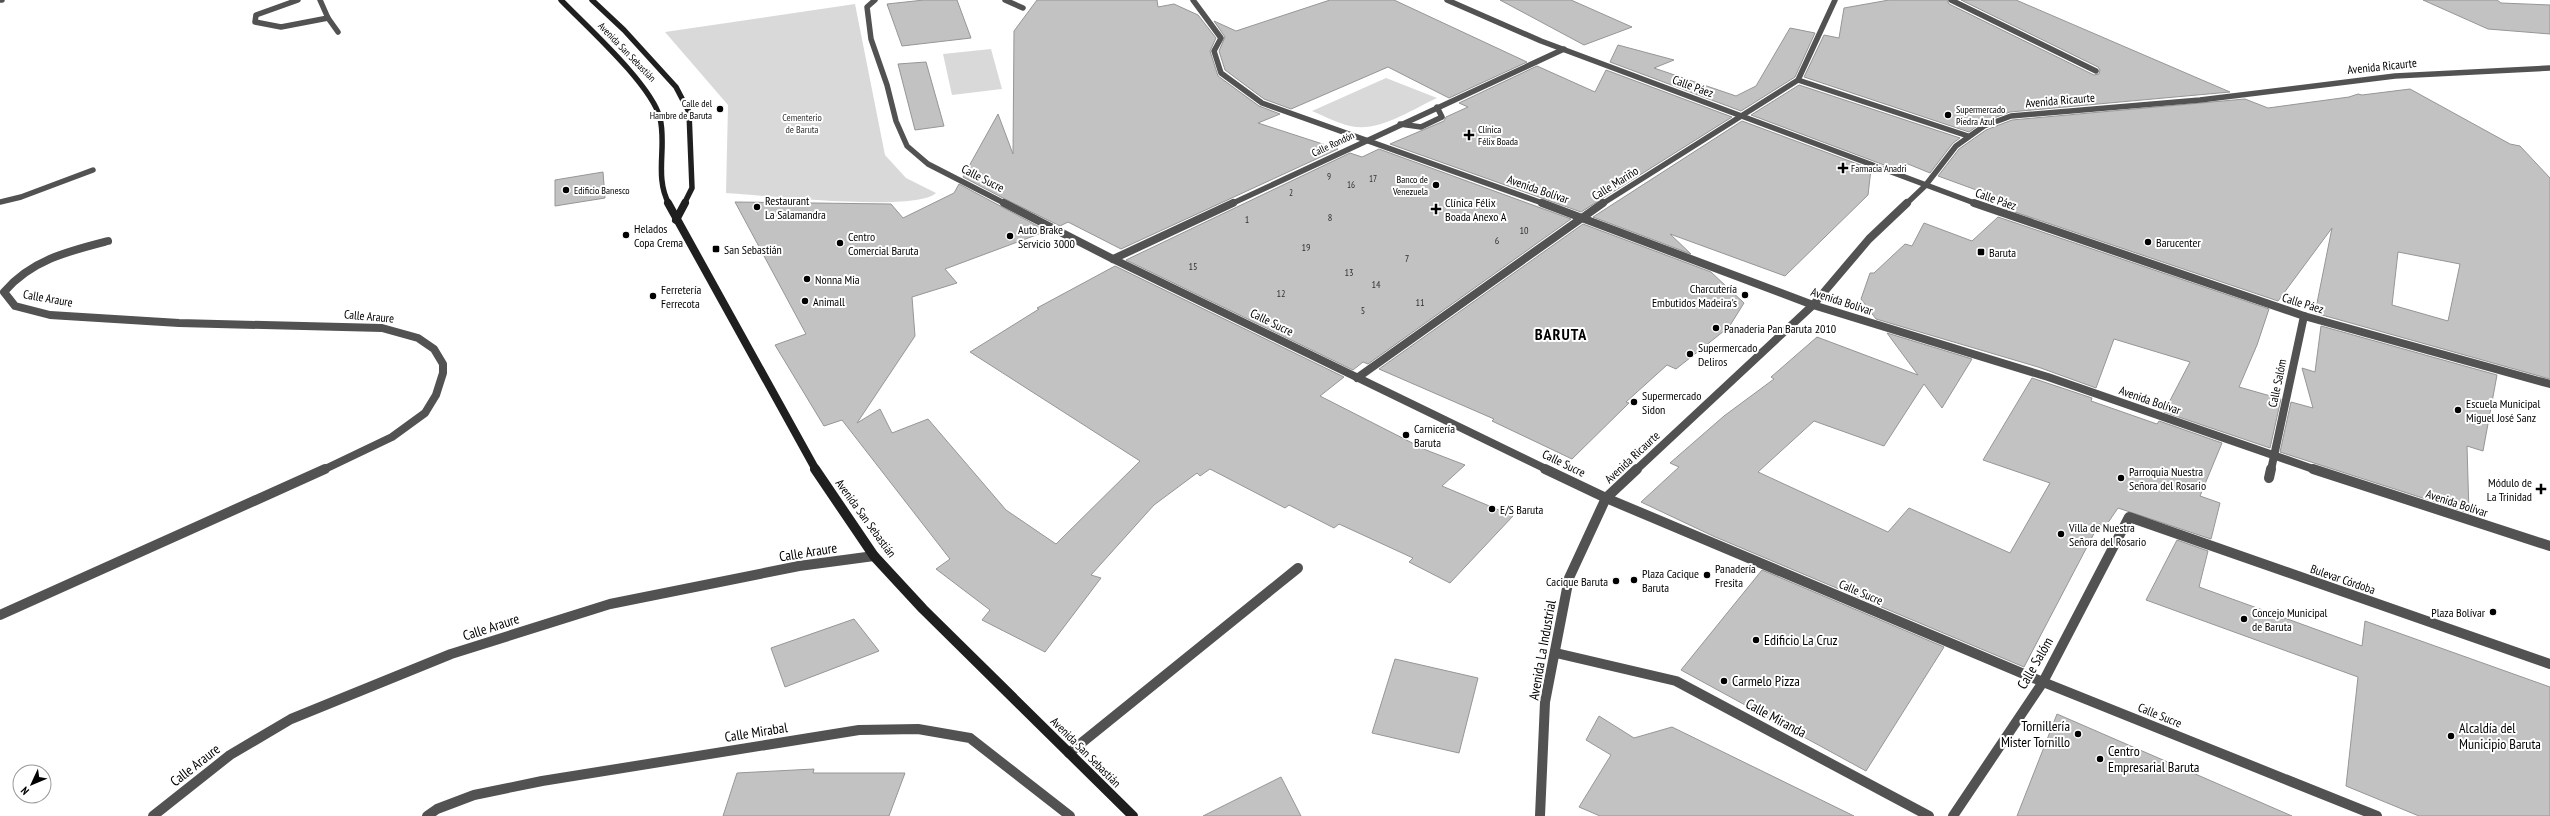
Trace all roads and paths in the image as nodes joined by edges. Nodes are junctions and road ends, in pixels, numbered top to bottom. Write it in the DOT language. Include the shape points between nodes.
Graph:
graph roads {
  1 [pos="298,0"];
  2 [pos="320,0"];
  3 [pos="561,0"];
  4 [pos="592,0"];
  5 [pos="875,0"];
  6 [pos="1005,0"];
  7 [pos="1193,0"];
  8 [pos="1447,0"];
  9 [pos="1835,0"];
  10 [pos="1951,0"];
  11 [pos="1023,8"];
  12 [pos="328,18"];
  13 [pos="338,32"];
  14 [pos="1564,50"];
  15 [pos="2550,68"];
  16 [pos="2096,71"];
  17 [pos="1798,80"];
  18 [pos="1437,107"];
  19 [pos="1743,116"];
  20 [pos="1400,124"];
  21 [pos="1968,136"];
  22 [pos="1363,141"];
  23 [pos="93,170"];
  24 [pos="1925,186"];
  25 [pos="0,202"];
  26 [pos="1582,217"];
  27 [pos="676,220"];
  28 [pos="108,240"];
  29 [pos="1112,259"];
  30 [pos="1813,305"];
  31 [pos="2304,316"];
  32 [pos="1357,378"];
  33 [pos="2550,384"];
  34 [pos="2274,456"];
  35 [pos="2269,478"];
  36 [pos="1606,498"];
  37 [pos="2129,517"];
  38 [pos="2550,546"];
  39 [pos="874,556"];
  40 [pos="1298,568"];
  41 [pos="0,615"];
  42 [pos="1556,653"];
  43 [pos="2550,664"];
  44 [pos="2042,682"];
  45 [pos="1069,753"];
  46 [pos="153,816"];
  47 [pos="427,816"];
  48 [pos="1070,816"];
  49 [pos="1133,816"];
  50 [pos="1540,816"];
  51 [pos="1928,816"];
  52 [pos="1953,816"];
  53 [pos="2377,816"];
  1 -- 12 [label="street" via="256,15 255,22 281,27"];
  2 -- 12 [label="street"];
  3 -- 27 [label="street, Avenida San Sebastián" via="647,90 655,102 660,118 662,192"];
  4 -- 27 [label="street, Avenida San Sebastián" via="624,30 676,87 689,112 692,188"];
  5 -- 29 [label="street, Calle Sucre" via="867,7 871,39 896,121 907,146 928,164"];
  6 -- 11 [label="street"];
  7 -- 22 [label="street, Avenida Bolívar" via="1221,38 1214,51 1221,73 1262,103"];
  8 -- 14 [label="street, Calle Páez"];
  9 -- 17 [label="street"];
  10 -- 16 [label="street"];
  12 -- 13 [label="street"];
  14 -- 18 [label="street, Calle Rondón"];
  14 -- 19 [label="street, Calle Páez"];
  15 -- 21 [label="street, Avenida Ricaurte" via="2395,76 2200,100 2011,116 1984,126"];
  17 -- 19 [label="street, Calle Mariño"];
  17 -- 21 [label="street"];
  18 -- 20 [label="street, Calle Rondón"];
  18 -- 20 [label="street" via="1442,117 1421,127"];
  19 -- 24 [label="street, Calle Páez"];
  19 -- 26 [label="street, Calle Mariño"];
  20 -- 22 [label="street, Calle Rondón"];
  21 -- 24 [label="street, Avenida Ricaurte" via="1956,146"];
  22 -- 26 [label="street, Avenida Bolívar"];
  22 -- 29 [label="street, Calle Rondón"];
  23 -- 25 [label="street" via="21,197"];
  24 -- 30 [label="street, Avenida Ricaurte" via="1869,239"];
  24 -- 31 [label="street, Calle Páez"];
  26 -- 30 [label="street, Avenida Bolívar"];
  26 -- 32 [label="street, Calle Mariño"];
  27 -- 39 [label="street, Avenida San Sebastián" via="817,472"];
  28 -- 41 [label="street, Calle Araure" via="29,267 13,278 4,292 15,306 50,315 179,323 382,328 407,333 436,352 443,364 442,379 436,397 424,415 405,430 373,447"];
  29 -- 32 [label="street, Calle Sucre"];
  30 -- 34 [label="street, Avenida Bolívar" via="2048,377"];
  30 -- 36 [label="street, Avenida Ricaurte"];
  31 -- 33 [label="street, Calle Páez"];
  31 -- 34 [label="street, Calle Salóm"];
  32 -- 36 [label="street, Calle Sucre"];
  34 -- 35 [label="street, Calle Salóm"];
  34 -- 38 [label="street, Avenida Bolívar"];
  36 -- 42 [label="street, Avenida La Industrial" via="1569,578"];
  36 -- 44 [label="street, Calle Sucre"];
  37 -- 43 [label="street, Bulevar Córdoba"];
  37 -- 44 [label="street, Calle Salóm"];
  39 -- 45 [label="street, Avenida San Sebastián" via="923,609"];
  39 -- 46 [label="street, Calle Araure" via="799,566 610,604 451,654 291,719 230,755"];
  40 -- 45 [label="street"];
  42 -- 50 [label="street, Avenida La Industrial" via="1545,702"];
  42 -- 51 [label="street, Calle Miranda" via="1676,681"];
  44 -- 52 [label="street, Calle Salóm"];
  44 -- 53 [label="street, Calle Sucre"];
  45 -- 49 [label="street, Avenida San Sebastián"];
  47 -- 48 [label="street, Calle Mirabal" via="437,809 474,795 542,781 859,730 918,729 970,738"];
}
